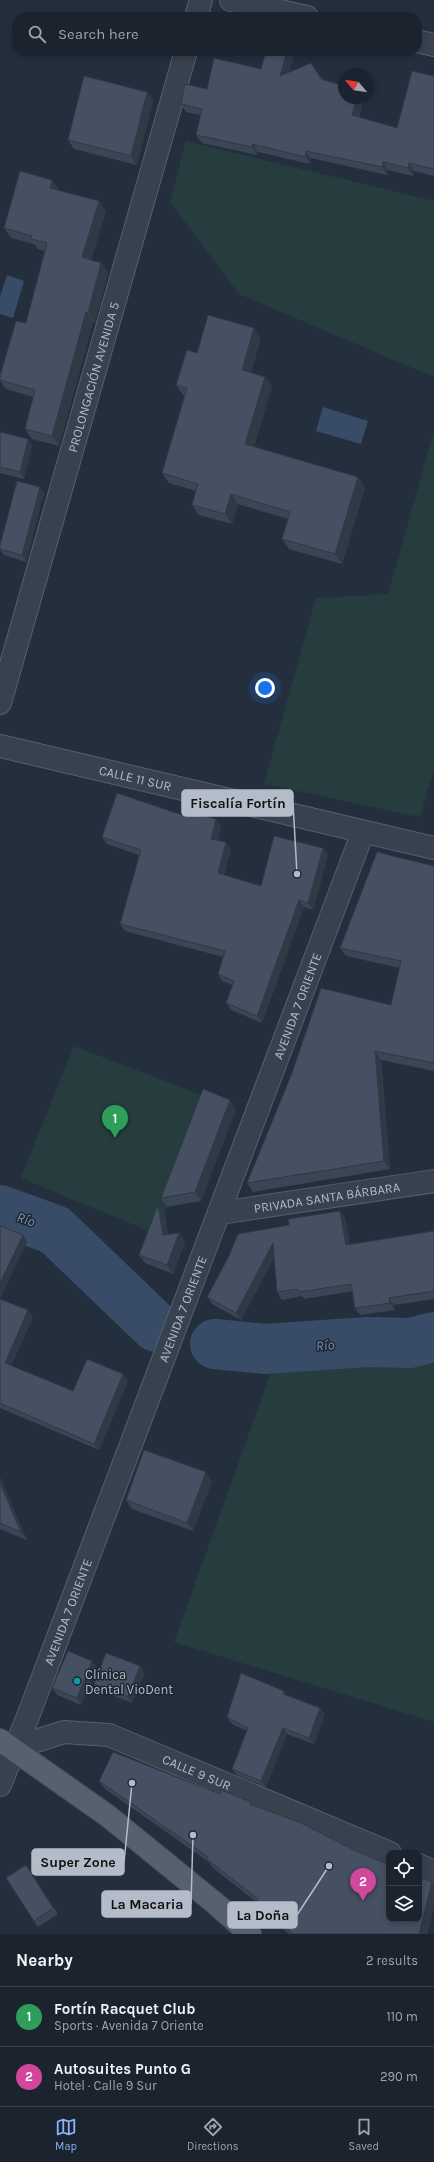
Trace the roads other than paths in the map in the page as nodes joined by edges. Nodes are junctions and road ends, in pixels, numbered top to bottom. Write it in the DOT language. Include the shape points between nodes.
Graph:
graph roads {
  1 [pos="201,0"];
  2 [pos="231,0"];
  3 [pos="197,12"];
  4 [pos="285,12"];
  5 [pos="422,43"];
  6 [pos="434,45"];
  7 [pos="185,56"];
  8 [pos="0,703"];
  9 [pos="0,746"];
  10 [pos="362,832"];
  11 [pos="434,848"];
  12 [pos="434,1181"];
  13 [pos="220,1213"];
  14 [pos="7,1744"];
  15 [pos="0,1785"];
  16 [pos="386,1851"];
  17 [pos="422,1866"];
  18 [pos="434,1872"];
  19 [pos="250,1934"];
  1 -- 3 [label="street"];
  2 -- 4 [label="street"];
  5 -- 6 [label="street"];
  7 -- 8 [label="street, PROLONGACIÓN AVENIDA 5"];
  9 -- 10 [label="street, CALLE 11 SUR"];
  10 -- 11 [label="street, CALLE 11 SUR"];
  10 -- 13 [label="street, AVENIDA 7 ORIENTE"];
  12 -- 13 [label="street, PRIVADA SANTA BÁRBARA"];
  13 -- 14 [label="street, AVENIDA 7 ORIENTE" via="28,1719"];
  14 -- 15 [label="street, AVENIDA 7 ORIENTE"];
  14 -- 16 [label="street, CALLE 9 SUR" via="64,1732 109,1735"];
  14 -- 19 [label="main road" via="108,1816"];
  17 -- 18 [label="street"];
}
